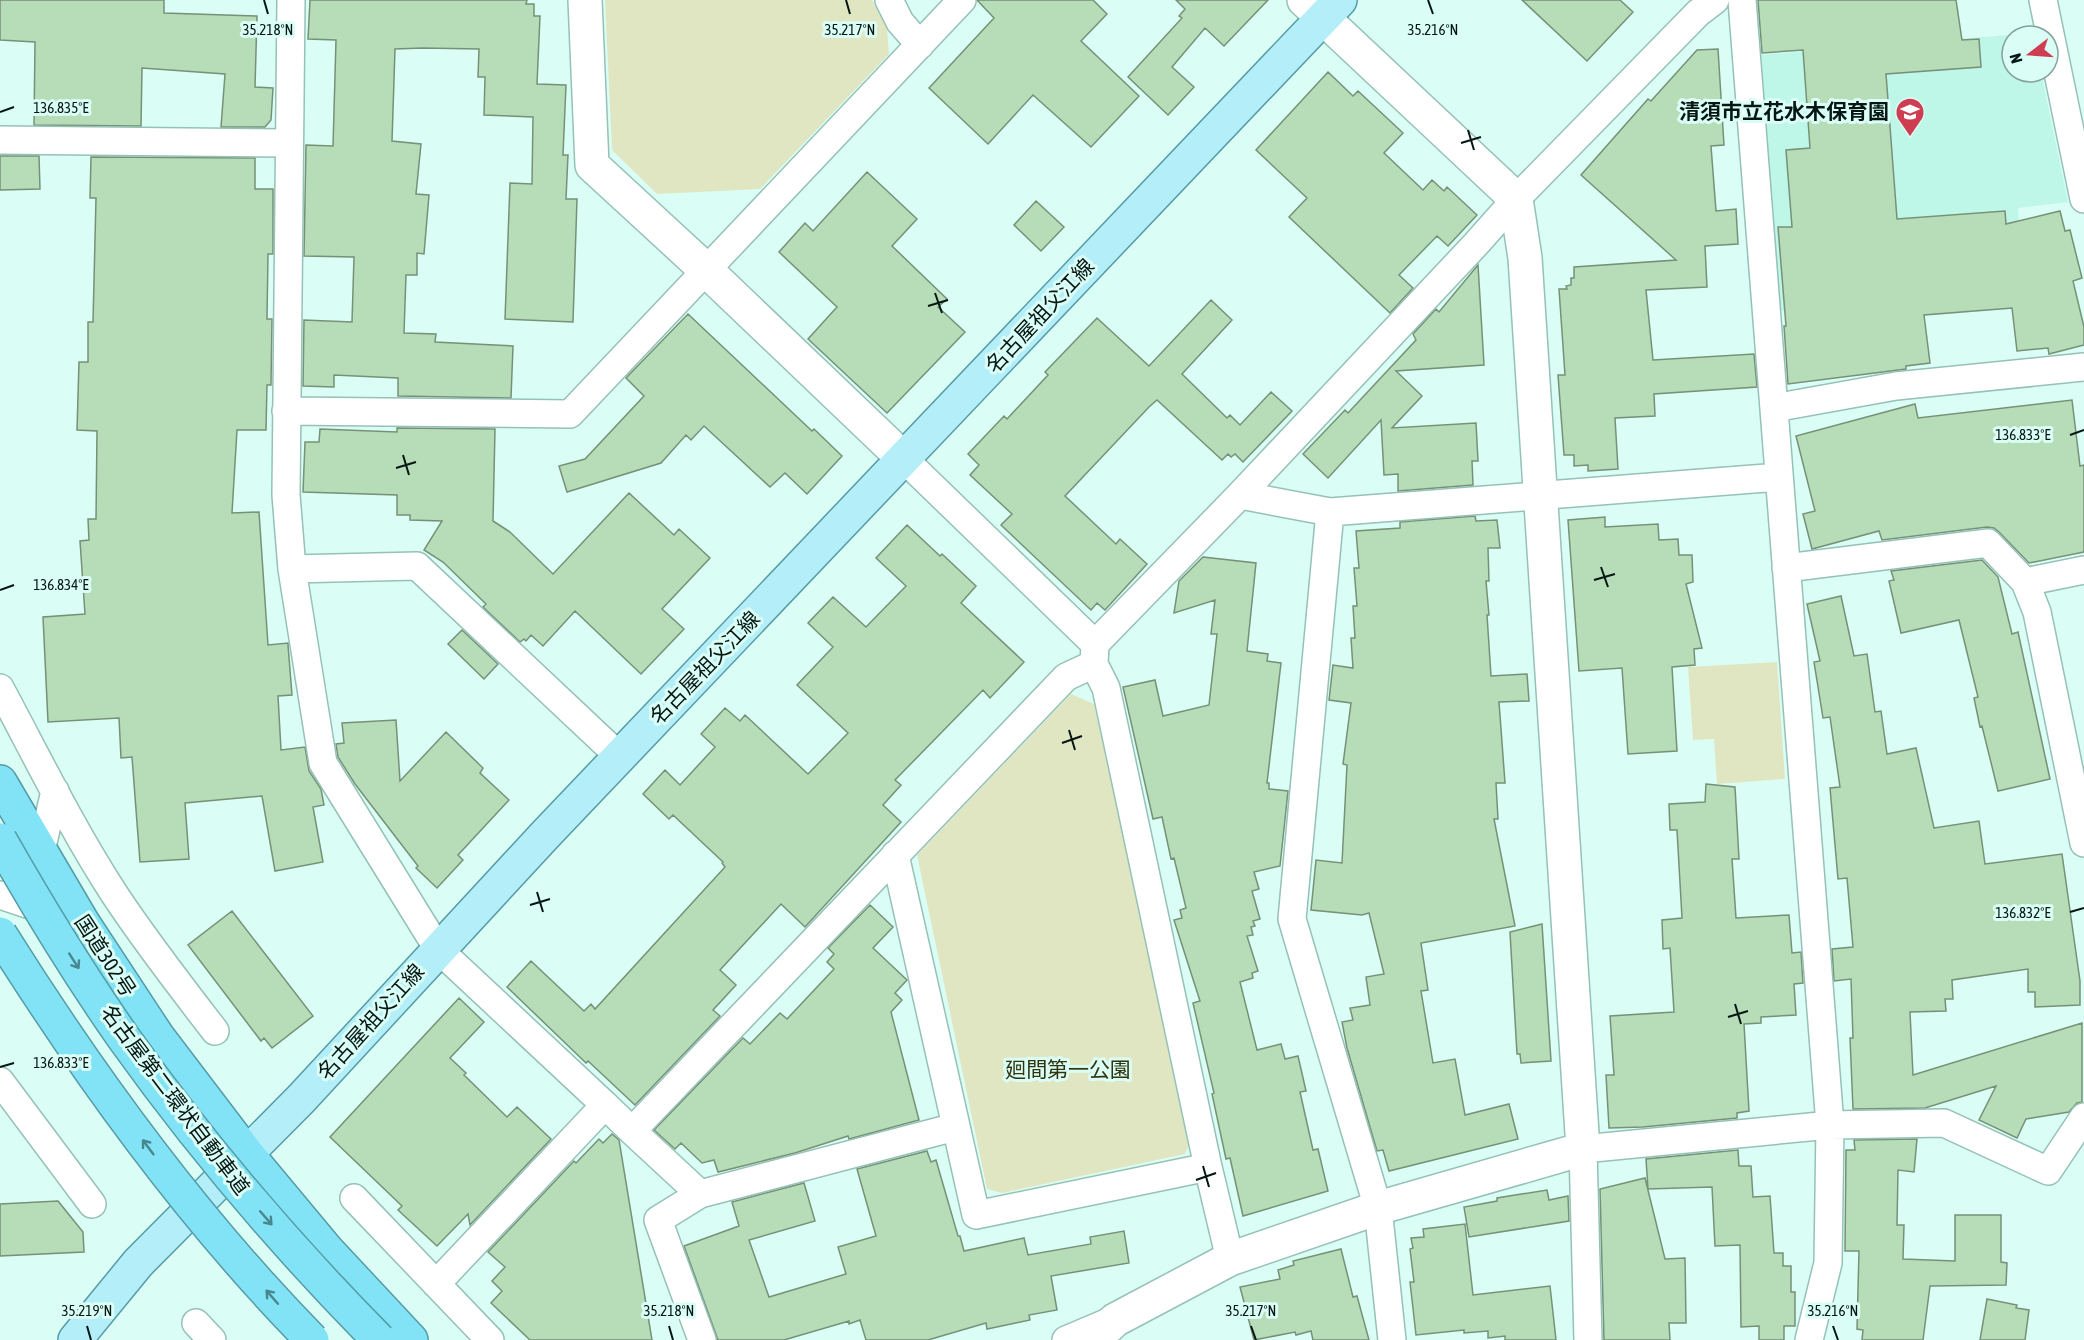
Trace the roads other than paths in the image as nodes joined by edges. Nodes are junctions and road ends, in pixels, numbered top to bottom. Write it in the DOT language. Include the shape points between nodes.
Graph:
graph roads {
  1 [pos="291,0"];
  2 [pos="585,0"];
  3 [pos="889,0"];
  4 [pos="962,0"];
  5 [pos="1715,0"];
  6 [pos="1742,0"];
  7 [pos="2043,0"];
  8 [pos="1322,6"];
  9 [pos="920,45"];
  10 [pos="0,140"];
  11 [pos="289,143"];
  12 [pos="2083,193"];
  13 [pos="1516,199"];
  14 [pos="706,270"];
  15 [pos="2084,367"];
  16 [pos="1774,408"];
  17 [pos="286,411"];
  18 [pos="904,459"];
  19 [pos="1779,477"];
  20 [pos="1240,495"];
  21 [pos="1540,495"];
  22 [pos="1330,512"];
  23 [pos="1786,568"];
  24 [pos="292,569"];
  25 [pos="2084,570"];
  26 [pos="2025,582"];
  27 [pos="1095,654"];
  28 [pos="0,688"];
  29 [pos="620,757"];
  30 [pos="0,782"];
  31 [pos="55,791"];
  32 [pos="0,840"];
  33 [pos="2084,843"];
  34 [pos="41,851"];
  35 [pos="895,855"];
  36 [pos="0,895"];
  37 [pos="83,923"];
  38 [pos="0,934"];
  39 [pos="438,949"];
  40 [pos="215,1031"];
  41 [pos="0,1081"];
  42 [pos="605,1106"];
  43 [pos="2084,1117"];
  44 [pos="1830,1125"];
  45 [pos="955,1127"];
  46 [pos="632,1131"];
  47 [pos="1583,1149"];
  48 [pos="248,1154"];
  49 [pos="1208,1167"];
  50 [pos="700,1194"];
  51 [pos="354,1198"];
  52 [pos="92,1204"];
  53 [pos="1378,1208"];
  54 [pos="1230,1259"];
  55 [pos="436,1284"];
  56 [pos="1105,1333"];
  57 [pos="405,1339"];
  58 [pos="75,1340"];
  59 [pos="312,1340"];
  60 [pos="490,1340"];
  61 [pos="702,1340"];
  62 [pos="1066,1340"];
  63 [pos="1392,1340"];
  64 [pos="1588,1340"];
  65 [pos="1809,1340"];
  1 -- 11 [label="street"];
  2 -- 14 [label="street" via="592,165"];
  3 -- 9 [label="street" via="900,22"];
  4 -- 9 [label="street"];
  5 -- 13 [label="street"];
  6 -- 16 [label="street"];
  7 -- 12 [label="street"];
  8 -- 13 [label="street"];
  8 -- 18 [label="main road, 名古屋祖父江線"];
  9 -- 14 [label="street"];
  10 -- 11 [label="street"];
  11 -- 17 [label="street"];
  13 -- 20 [label="street"];
  13 -- 21 [label="street" via="1525,258"];
  14 -- 17 [label="street" via="570,414"];
  14 -- 18 [label="street"];
  15 -- 16 [label="street" via="1896,386"];
  16 -- 19 [label="street"];
  17 -- 24 [label="street" via="286,495"];
  18 -- 27 [label="street"];
  18 -- 29 [label="main road, 名古屋祖父江線"];
  19 -- 21 [label="street"];
  19 -- 23 [label="street"];
  20 -- 22 [label="street"];
  20 -- 27 [label="street"];
  21 -- 22 [label="street"];
  21 -- 47 [label="street"];
  22 -- 53 [label="street" via="1292,919"];
  23 -- 26 [label="street" via="1988,543"];
  23 -- 44 [label="street"];
  24 -- 29 [label="street" via="417,566"];
  24 -- 39 [label="street" via="323,763"];
  25 -- 26 [label="street"];
  26 -- 33 [label="street" via="2037,612"];
  27 -- 35 [label="street" via="1066,677"];
  27 -- 49 [label="street" via="1106,688"];
  28 -- 31 [label="street"];
  29 -- 39 [label="main road, 名古屋祖父江線"];
  30 -- 34 [label="highway, 国道302号"];
  31 -- 34 [label="street"];
  31 -- 40 [label="street" via="114,894"];
  32 -- 57 [label="highway, 名古屋第二環状自動車道, one-way, bridge" via="123,1036 217,1161 320,1280"];
  34 -- 37 [label="highway, 国道302号"];
  35 -- 45 [label="street"];
  35 -- 46 [label="street"];
  36 -- 37 [label="street"];
  37 -- 48 [label="highway, 国道302号" via="158,1037"];
  59 -- 38 [label="highway, one-way, bridge" via="188,1200 92,1071"];
  39 -- 42 [label="street"];
  39 -- 48 [label="main road, 名古屋祖父江線"];
  41 -- 52 [label="street"];
  42 -- 46 [label="street"];
  42 -- 55 [label="street"];
  43 -- 44 [label="street" via="2048,1171 1944,1123"];
  44 -- 47 [label="street"];
  44 -- 65 [label="street" via="1828,1263"];
  45 -- 49 [label="street" via="976,1215"];
  45 -- 50 [label="street"];
  46 -- 50 [label="street"];
  47 -- 53 [label="street"];
  47 -- 64 [label="street"];
  48 -- 57 [label="highway, 国道302号"];
  48 -- 58 [label="main road, 名古屋祖父江線" via="138,1263"];
  49 -- 54 [label="street"];
  50 -- 61 [label="street" via="658,1220"];
  51 -- 55 [label="street"];
  53 -- 54 [label="street"];
  53 -- 63 [label="street"];
  54 -- 56 [label="street"];
  55 -- 60 [label="street"];
  56 -- 62 [label="street"];
}
